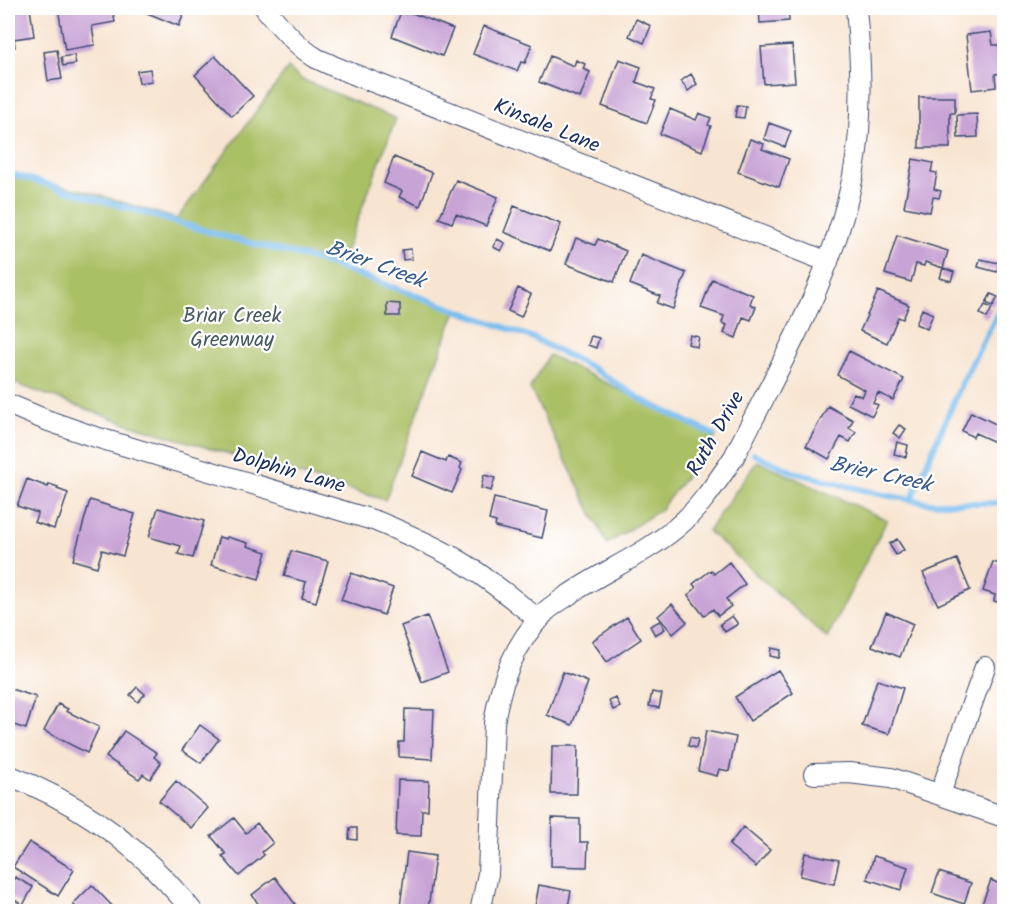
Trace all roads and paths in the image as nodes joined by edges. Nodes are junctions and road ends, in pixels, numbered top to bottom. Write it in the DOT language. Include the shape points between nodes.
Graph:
graph roads {
  1 [pos="265,8"];
  2 [pos="856,8"];
  3 [pos="828,262"];
  4 [pos="8,404"];
  5 [pos="539,620"];
  6 [pos="985,667"];
  7 [pos="814,774"];
  8 [pos="8,775"];
  9 [pos="940,794"];
  10 [pos="1005,817"];
  11 [pos="193,912"];
  12 [pos="480,912"];
  1 -- 3 [label="street, Kinsale Lane" via="306,51 333,66"];
  2 -- 3 [label="street, Ruth Drive" via="860,49 858,145 847,204"];
  3 -- 5 [label="street, Ruth Drive" via="734,457 693,512 660,540 578,589"];
  4 -- 5 [label="street, Dolphin Lane" via="117,444 376,520 460,561"];
  5 -- 12 [label="street, Ruth Drive" via="520,644 498,699 488,874"];
  6 -- 9 [label="street"];
  7 -- 9 [label="street" via="873,775"];
  8 -- 11 [label="street" via="37,786 114,833 152,865"];
  9 -- 10 [label="street"];
}
